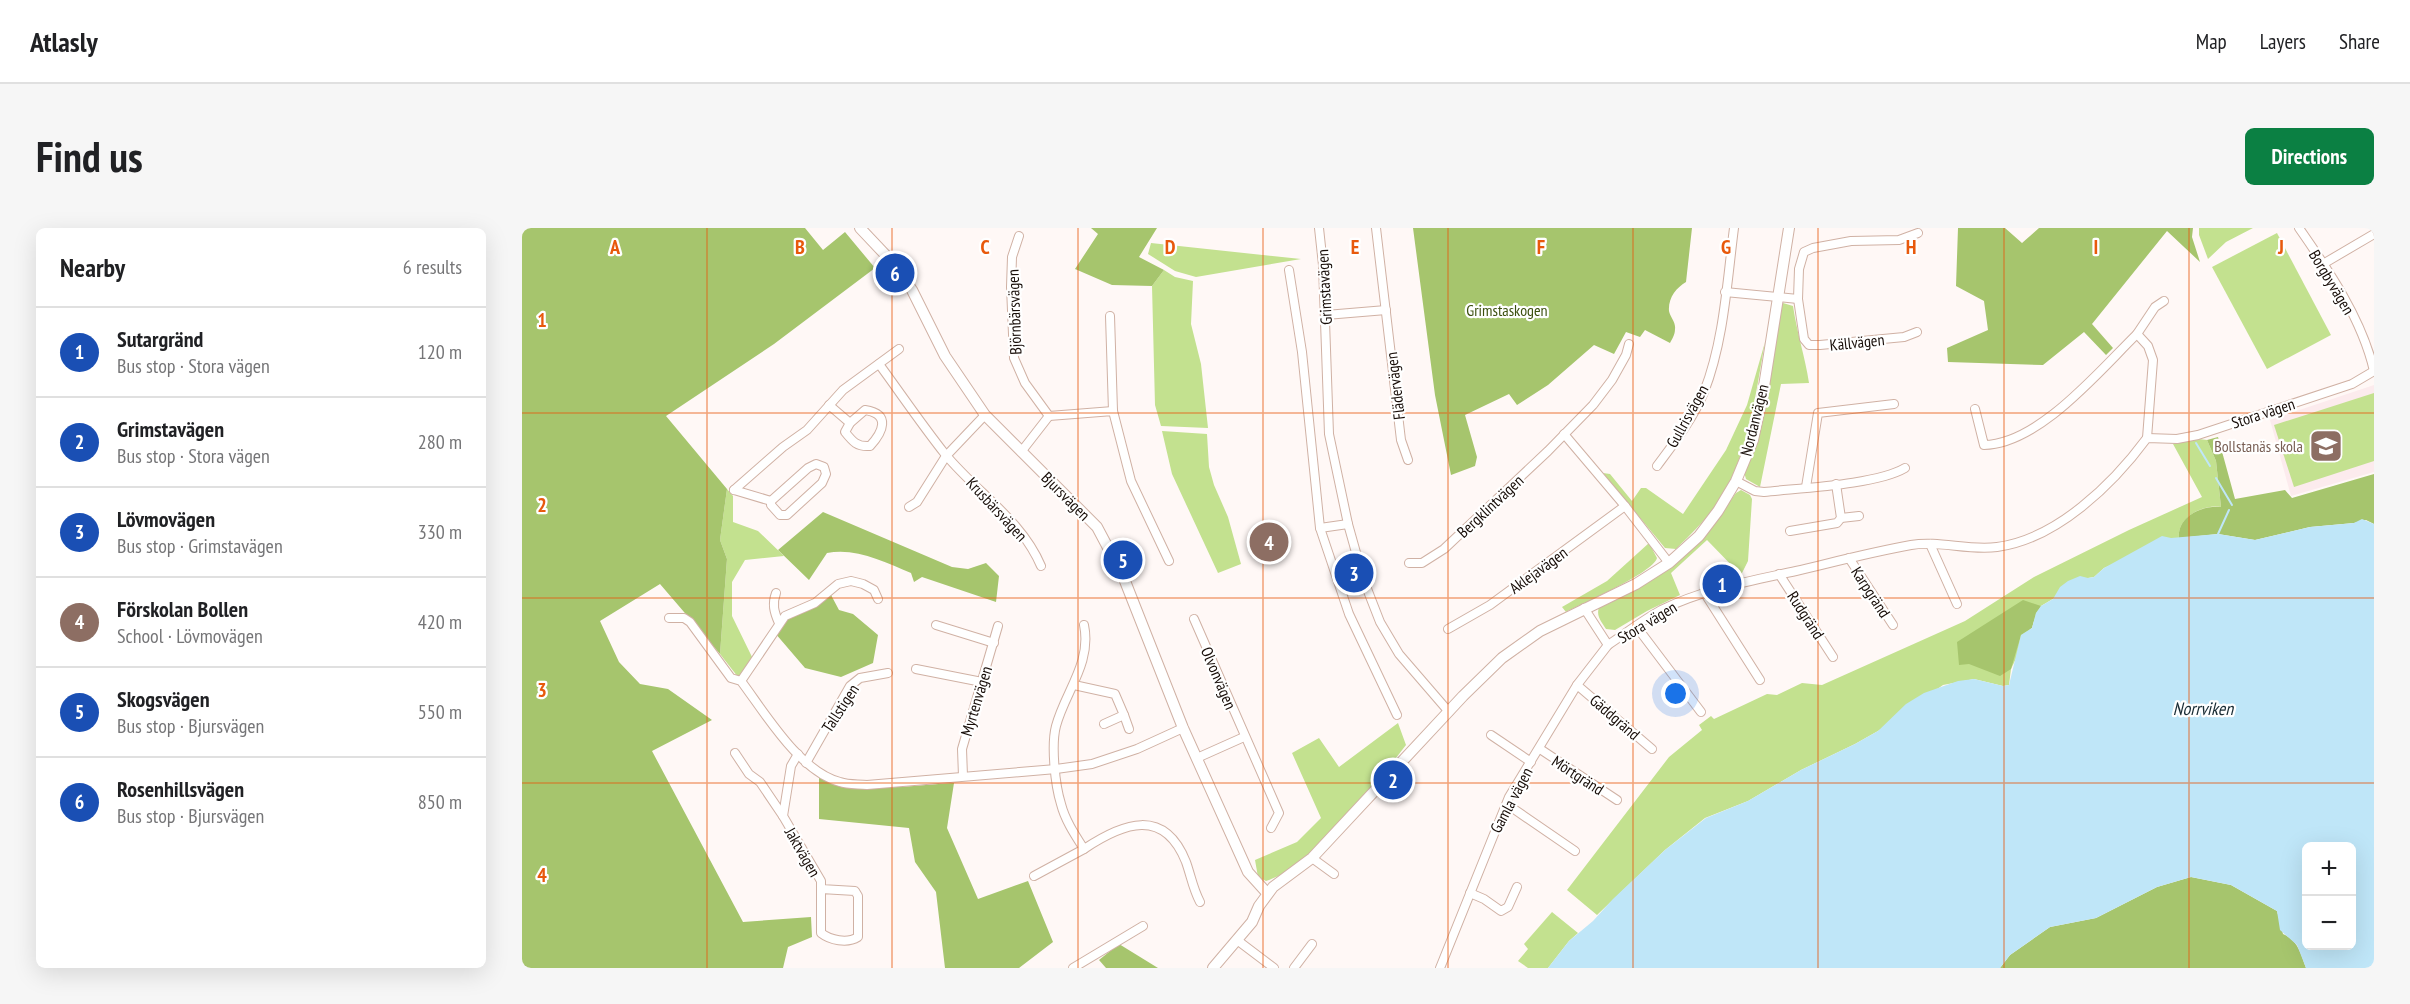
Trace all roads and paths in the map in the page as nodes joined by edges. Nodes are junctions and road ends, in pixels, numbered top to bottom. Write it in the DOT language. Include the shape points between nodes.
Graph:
graph roads {
  1 [pos="860,228"];
  2 [pos="1319,228"];
  3 [pos="1376,228"];
  4 [pos="1734,228"];
  5 [pos="1789,228"];
  6 [pos="2299,228"];
  7 [pos="1918,233"];
  8 [pos="2374,234"];
  9 [pos="1019,236"];
  10 [pos="2323,264"];
  11 [pos="1289,270"];
  12 [pos="1725,292"];
  13 [pos="1777,297"];
  14 [pos="1798,299"];
  15 [pos="2164,301"];
  16 [pos="1386,310"];
  17 [pos="1326,315"];
  18 [pos="1110,316"];
  19 [pos="1917,332"];
  20 [pos="2137,334"];
  21 [pos="1629,344"];
  22 [pos="899,350"];
  23 [pos="879,364"];
  24 [pos="2374,371"];
  25 [pos="1894,404"];
  26 [pos="829,405"];
  27 [pos="1976,409"];
  28 [pos="1113,411"];
  29 [pos="986,415"];
  30 [pos="1049,416"];
  31 [pos="850,423"];
  32 [pos="1564,434"];
  33 [pos="2147,438"];
  34 [pos="1021,452"];
  35 [pos="946,456"];
  36 [pos="1408,460"];
  37 [pos="1656,466"];
  38 [pos="1905,468"];
  39 [pos="1736,481"];
  40 [pos="1836,484"];
  41 [pos="1806,487"];
  42 [pos="771,501"];
  43 [pos="1625,506"];
  44 [pos="909,507"];
  45 [pos="1859,516"];
  46 [pos="1841,518"];
  47 [pos="1348,524"];
  48 [pos="1320,528"];
  49 [pos="1790,531"];
  50 [pos="1930,544"];
  51 [pos="1849,558"];
  52 [pos="1169,561"];
  53 [pos="1409,563"];
  54 [pos="1669,563"];
  55 [pos="1041,566"];
  56 [pos="1779,574"];
  57 [pos="1704,592"];
  58 [pos="776,593"];
  59 [pos="878,599"];
  60 [pos="1957,604"];
  61 [pos="1584,608"];
  62 [pos="669,618"];
  63 [pos="1194,619"];
  64 [pos="779,622"];
  65 [pos="936,625"];
  66 [pos="998,626"];
  67 [pos="1084,626"];
  68 [pos="1636,626"];
  69 [pos="1893,626"];
  70 [pos="1448,628"];
  71 [pos="994,643"];
  72 [pos="1608,645"];
  73 [pos="1833,657"];
  74 [pos="916,669"];
  75 [pos="888,673"];
  76 [pos="1760,680"];
  77 [pos="741,681"];
  78 [pos="982,682"];
  79 [pos="1074,685"];
  80 [pos="1577,685"];
  81 [pos="1449,712"];
  82 [pos="1701,712"];
  83 [pos="1124,715"];
  84 [pos="1397,715"];
  85 [pos="1104,724"];
  86 [pos="1183,728"];
  87 [pos="1130,729"];
  88 [pos="1491,735"];
  89 [pos="1244,737"];
  90 [pos="1540,749"];
  91 [pos="1652,749"];
  92 [pos="735,753"];
  93 [pos="798,754"];
  94 [pos="1197,758"];
  95 [pos="1531,762"];
  96 [pos="806,763"];
  97 [pos="1056,769"];
  98 [pos="963,776"];
  99 [pos="1617,800"];
  100 [pos="1508,805"];
  101 [pos="783,816"];
  102 [pos="1270,828"];
  103 [pos="1084,849"];
  104 [pos="1575,851"];
  105 [pos="1312,858"];
  106 [pos="1334,874"];
  107 [pos="1034,876"];
  108 [pos="1517,887"];
  109 [pos="821,889"];
  110 [pos="1268,893"];
  111 [pos="1470,893"];
  112 [pos="1200,902"];
  113 [pos="1143,926"];
  114 [pos="1237,940"];
  115 [pos="1312,944"];
  116 [pos="1073,968"];
  117 [pos="1213,968"];
  118 [pos="1274,968"];
  119 [pos="1294,968"];
  120 [pos="1440,968"];
  1 -- 29 [label="street, Bjursvägen" via="907,281 945,356"];
  2 -- 17 [label="street, Grimstavägen"];
  3 -- 16 [label="street, Flädervägen"];
  4 -- 12 [label="street, Gullrisvägen"];
  5 -- 13 [label="street, Nordanvägen"];
  6 -- 10 [label="street, Borgbyvägen"];
  7 -- 14 [label="street, Källvägen" via="1899,240 1851,241 1804,252"];
  8 -- 10 [label="street"];
  9 -- 30 [label="street, Björnbärsvägen" via="1012,257 1014,358 1025,383"];
  10 -- 24 [label="street, Borgbyvägen" via="2366,342"];
  11 -- 48 [label="street" via="1302,352"];
  12 -- 13 [label="street"];
  12 -- 37 [label="street, Gullrisvägen" via="1716,356 1703,394"];
  13 -- 14 [label="street"];
  13 -- 39 [label="street, Nordanvägen" via="1760,409 1753,440"];
  14 -- 19 [label="street, Källvägen" via="1804,339 1809,345 1904,337"];
  15 -- 20 [label="street"];
  16 -- 17 [label="street"];
  16 -- 36 [label="street, Flädervägen" via="1401,440"];
  17 -- 47 [label="street, Grimstavägen" via="1329,434"];
  18 -- 28 [label="street"];
  20 -- 27 [label="street" via="2045,421 2018,437 1984,446"];
  20 -- 33 [label="street" via="2148,346 2153,360"];
  21 -- 32 [label="street, Bergklintvägen" via="1612,380"];
  22 -- 23 [label="street"];
  23 -- 26 [label="street"];
  23 -- 35 [label="street, Krusbärsvägen"];
  24 -- 33 [label="street, Stora vägen" via="2352,384 2198,435"];
  25 -- 41 [label="street" via="1818,413"];
  26 -- 31 [label="street"];
  26 -- 42 [label="street" via="807,430 734,490"];
  28 -- 30 [label="street"];
  28 -- 52 [label="street" via="1131,481"];
  29 -- 34 [label="street, Bjursvägen"];
  29 -- 35 [label="street"];
  30 -- 34 [label="street"];
  31 -- 31 [label="street" via="865,410 873,411 883,425 870,446 861,447 845,432"];
  32 -- 43 [label="street"];
  32 -- 53 [label="street, Bergklintvägen" via="1444,549 1422,563"];
  33 -- 50 [label="street, Stora vägen" via="2125,468 2044,532 1998,547"];
  34 -- 86 [label="street, Bjursvägen" via="1075,503 1102,537 1123,576"];
  35 -- 44 [label="street" via="917,502"];
  35 -- 55 [label="street, Krusbärsvägen" via="1012,520"];
  38 -- 40 [label="street" via="1895,474"];
  39 -- 41 [label="street" via="1764,492"];
  39 -- 54 [label="street, Nordanvägen" via="1699,536"];
  40 -- 41 [label="street"];
  40 -- 46 [label="street"];
  42 -- 42 [label="street" via="780,515 788,515 822,483 824,467 816,464 808,468"];
  43 -- 54 [label="street"];
  43 -- 70 [label="street, Aklejavägen" via="1490,605"];
  45 -- 46 [label="street"];
  46 -- 49 [label="street" via="1837,523"];
  47 -- 48 [label="street"];
  47 -- 81 [label="street, Grimstavägen" via="1380,622 1398,654"];
  48 -- 84 [label="street" via="1349,614"];
  50 -- 51 [label="street, Stora vägen"];
  50 -- 60 [label="street"];
  51 -- 56 [label="street, Stora vägen"];
  51 -- 69 [label="street, Karpgränd"];
  54 -- 61 [label="street, Nordanvägen" via="1636,584"];
  56 -- 57 [label="street, Stora vägen"];
  56 -- 73 [label="street, Rudgränd"];
  57 -- 68 [label="street, Stora vägen"];
  57 -- 76 [label="street"];
  58 -- 64 [label="street" via="774,611"];
  59 -- 64 [label="street" via="874,590 863,584 838,584 815,603"];
  61 -- 72 [label="street, Stora vägen"];
  61 -- 81 [label="street" via="1511,651"];
  62 -- 77 [label="street" via="690,622 731,678"];
  63 -- 89 [label="street, Olvonvägen"];
  64 -- 77 [label="street"];
  65 -- 71 [label="street"];
  66 -- 71 [label="street, Myrtenvägen"];
  67 -- 79 [label="street" via="1087,639"];
  68 -- 72 [label="street, Stora vägen"];
  68 -- 82 [label="street"];
  71 -- 78 [label="street, Myrtenvägen"];
  72 -- 80 [label="street, Gamla vägen"];
  74 -- 78 [label="street"];
  75 -- 96 [label="street, Tallstigen" via="860,678 850,686"];
  77 -- 93 [label="street"];
  78 -- 98 [label="street, Myrtenvägen" via="962,750"];
  79 -- 83 [label="street" via="1115,694"];
  79 -- 97 [label="street" via="1056,726"];
  80 -- 90 [label="street, Gamla vägen"];
  80 -- 91 [label="street, Gäddgränd"];
  81 -- 105 [label="street"];
  83 -- 85 [label="street"];
  83 -- 87 [label="street"];
  86 -- 94 [label="street, Bjursvägen"];
  86 -- 97 [label="street" via="1092,764"];
  88 -- 95 [label="street"];
  89 -- 94 [label="street"];
  89 -- 102 [label="street, Olvonvägen" via="1279,813"];
  90 -- 95 [label="street, Gamla vägen"];
  90 -- 99 [label="street, Mörtgränd"];
  92 -- 101 [label="street, Jaktvägen"];
  93 -- 96 [label="street"];
  93 -- 101 [label="street, Jaktvägen" via="791,766"];
  94 -- 110 [label="street, Bjursvägen" via="1248,872"];
  95 -- 100 [label="street, Gamla vägen"];
  96 -- 98 [label="street" via="840,783 867,785"];
  97 -- 98 [label="street"];
  97 -- 103 [label="street" via="1061,804"];
  100 -- 104 [label="street"];
  100 -- 111 [label="street, Gamla vägen"];
  101 -- 109 [label="street, Jaktvägen" via="821,882"];
  103 -- 107 [label="street"];
  103 -- 112 [label="street" via="1109,832 1133,825 1154,826 1169,834 1186,861"];
  105 -- 106 [label="street"];
  105 -- 110 [label="street"];
  108 -- 111 [label="street" via="1508,907 1501,911"];
  109 -- 109 [label="street, Jaktvägen" via="821,933 830,940 853,940 858,936 855,891"];
  110 -- 114 [label="street"];
  111 -- 120 [label="street, Gamla vägen"];
  113 -- 116 [label="street"];
  114 -- 117 [label="street"];
  114 -- 118 [label="street"];
  115 -- 119 [label="street"];
}
